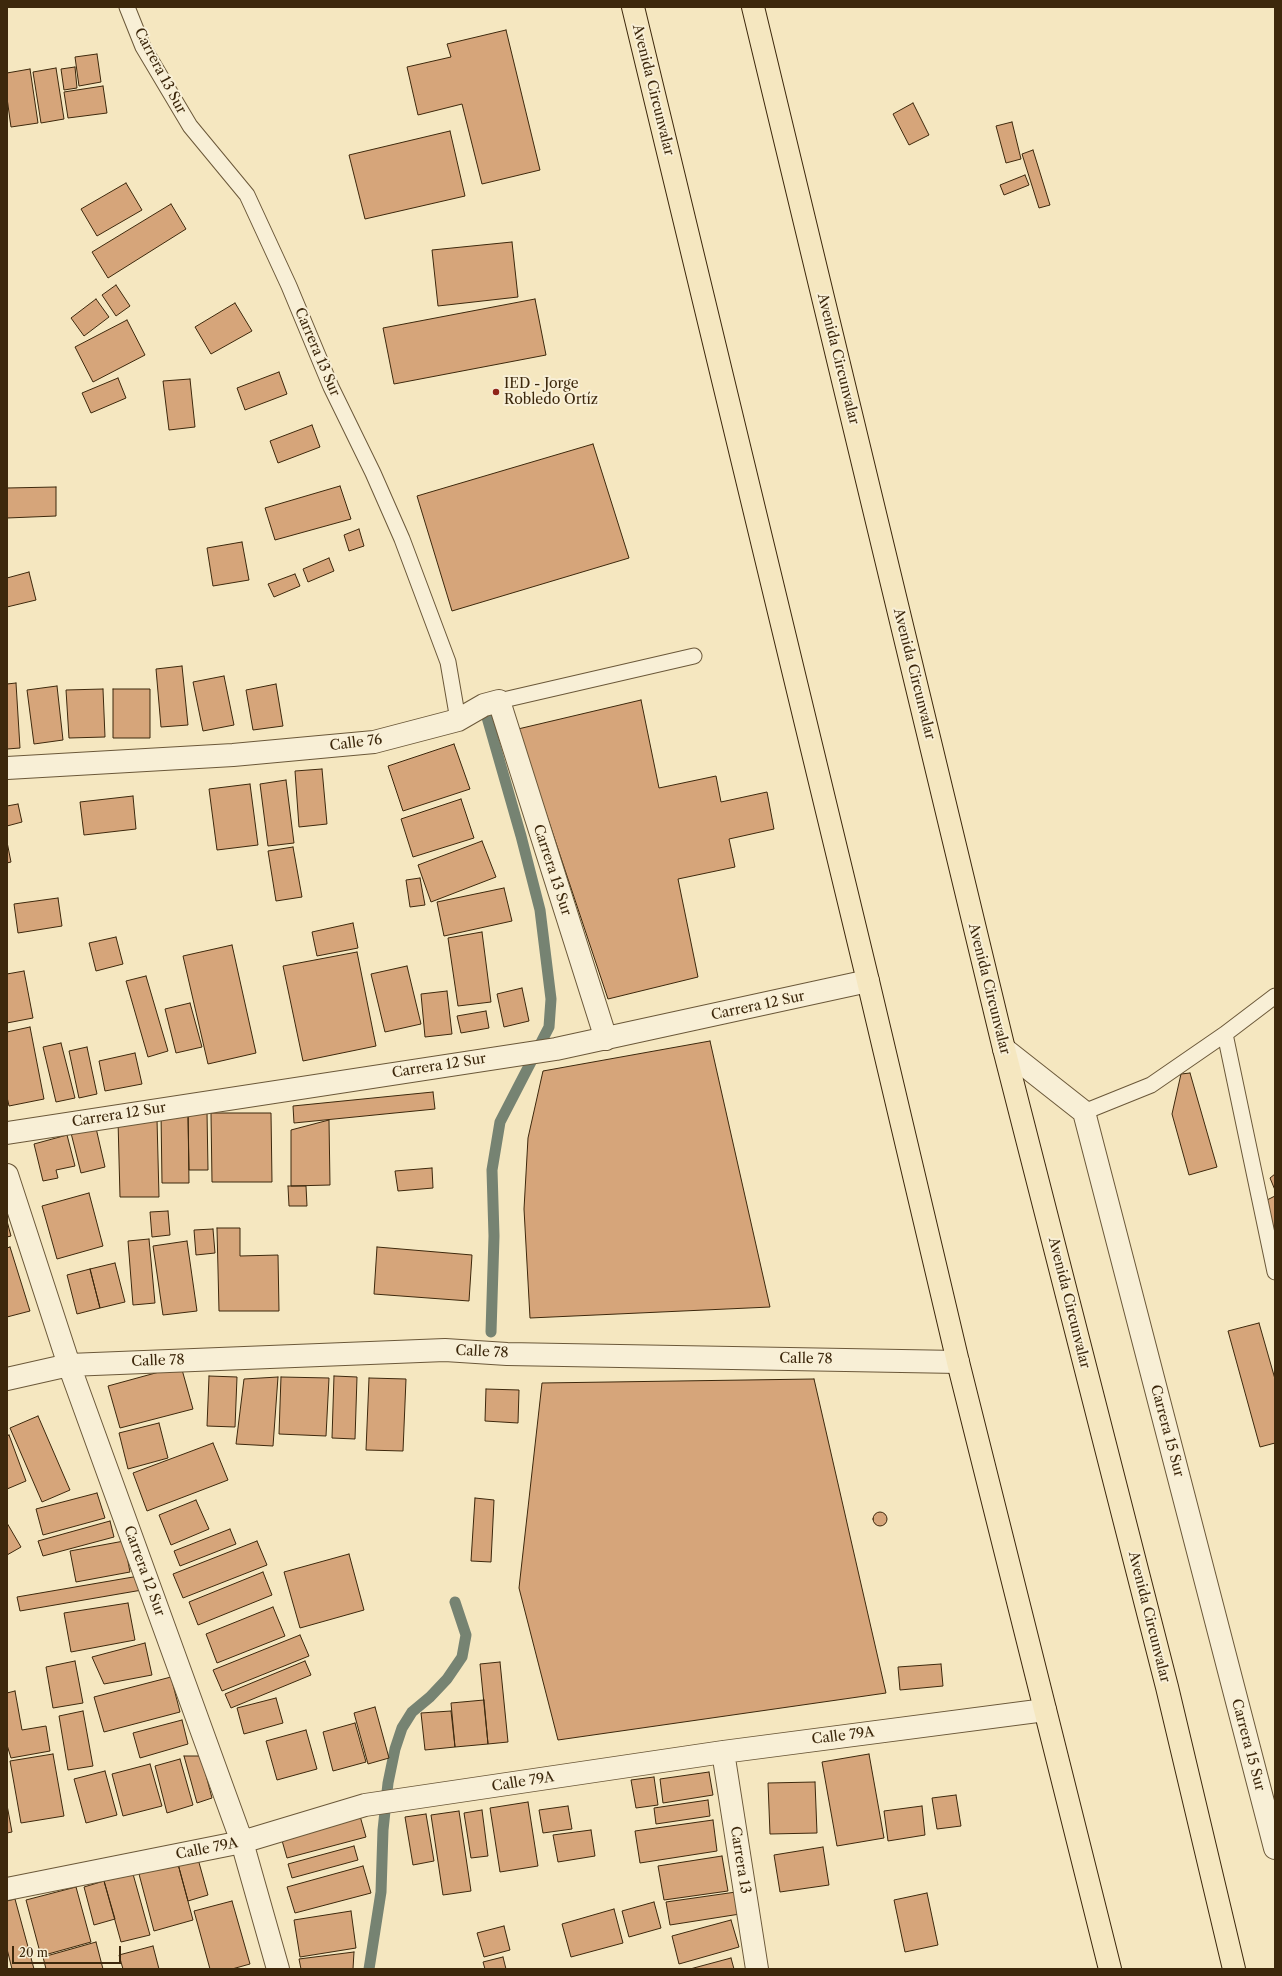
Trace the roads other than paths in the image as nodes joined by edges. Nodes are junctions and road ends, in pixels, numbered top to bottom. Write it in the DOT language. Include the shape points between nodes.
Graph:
graph roads {
  1 [pos="127,7"];
  2 [pos="633,7"];
  3 [pos="753,7"];
  4 [pos="694,656"];
  5 [pos="499,701"];
  6 [pos="458,720"];
  7 [pos="7,768"];
  8 [pos="868,981"];
  9 [pos="1275,996"];
  10 [pos="1225,1034"];
  11 [pos="606,1040"];
  12 [pos="1004,1050"];
  13 [pos="1084,1112"];
  14 [pos="7,1133"];
  15 [pos="7,1175"];
  16 [pos="1275,1272"];
  17 [pos="958,1362"];
  18 [pos="69,1364"];
  19 [pos="7,1379"];
  20 [pos="1045,1710"];
  21 [pos="723,1752"];
  22 [pos="242,1842"];
  23 [pos="1275,1848"];
  24 [pos="7,1889"];
  25 [pos="278,1969"];
  26 [pos="757,1969"];
  27 [pos="1110,1969"];
  28 [pos="1234,1969"];
  1 -- 6 [label="lane, Carrera 13 Sur" via="144,47 190,126 248,195 331,387 402,540 448,662"];
  2 -- 8 [label="highway, Avenida Circunvalar"];
  3 -- 12 [label="highway, Avenida Circunvalar"];
  4 -- 5 [label="lane, Calle 76"];
  5 -- 6 [label="street, Calle 76" via="484,705"];
  5 -- 11 [label="street, Carrera 13 Sur"];
  6 -- 7 [label="street, Calle 76" via="374,742 233,755"];
  8 -- 11 [label="street, Carrera 12 Sur"];
  8 -- 17 [label="highway, Avenida Circunvalar"];
  9 -- 10 [label="lane"];
  10 -- 13 [label="lane" via="1151,1085"];
  10 -- 16 [label="lane"];
  11 -- 14 [label="street, Carrera 12 Sur"];
  12 -- 13 [label="street"];
  12 -- 28 [label="highway, Avenida Circunvalar" via="1167,1687"];
  13 -- 23 [label="street, Carrera 15 Sur"];
  15 -- 18 [label="street, Carrera 12 Sur"];
  17 -- 18 [label="street, Calle 78" via="506,1354 444,1350"];
  17 -- 20 [label="highway, Avenida Circunvalar"];
  18 -- 19 [label="street, Calle 78"];
  18 -- 22 [label="street, Carrera 12 Sur"];
  20 -- 21 [label="street, Calle 79A"];
  20 -- 27 [label="highway, Avenida Circunvalar"];
  21 -- 22 [label="street, Calle 79A" via="365,1805"];
  21 -- 26 [label="street, Carrera 13"];
  22 -- 24 [label="street, Calle 79A"];
  22 -- 25 [label="street, Carrera 12 Sur"];
}
